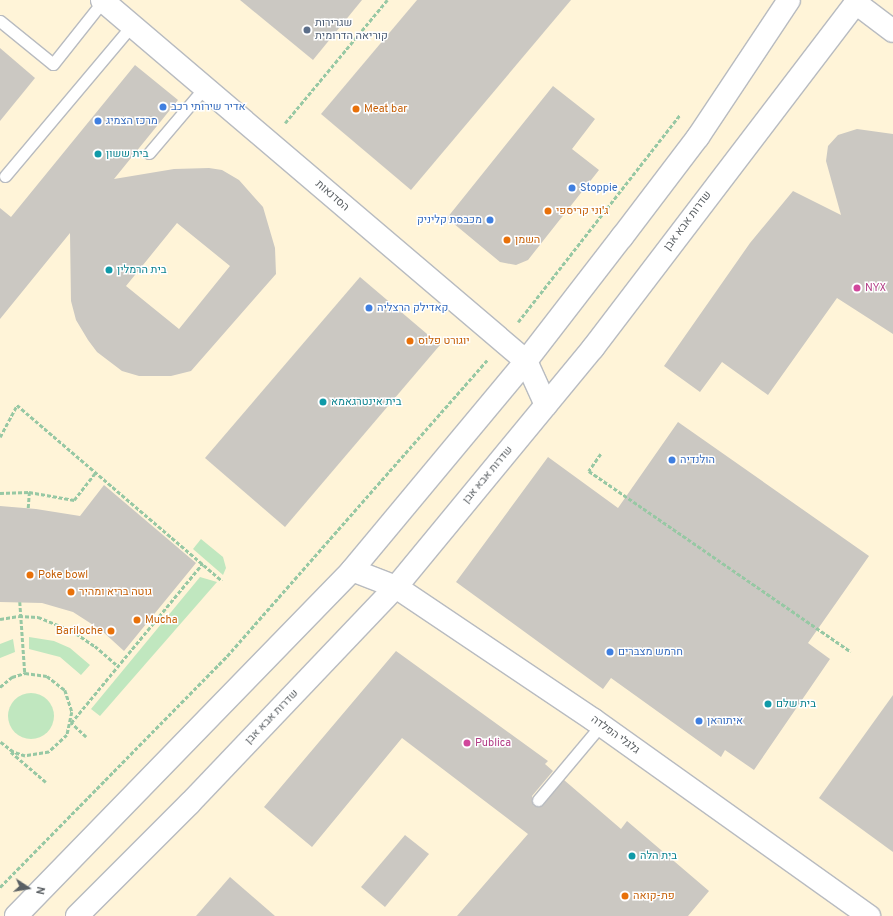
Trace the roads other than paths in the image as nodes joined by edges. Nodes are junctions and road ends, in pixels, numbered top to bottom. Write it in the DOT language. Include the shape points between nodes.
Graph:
graph roads {
  1 [pos="102,0"];
  2 [pos="790,0"];
  3 [pos="855,1"];
  4 [pos="0,21"];
  5 [pos="132,25"];
  6 [pos="893,31"];
  7 [pos="205,87"];
  8 [pos="149,153"];
  9 [pos="5,176"];
  10 [pos="526,361"];
  11 [pos="546,405"];
  12 [pos="352,570"];
  13 [pos="396,587"];
  14 [pos="602,725"];
  15 [pos="538,800"];
  16 [pos="16,916"];
  17 [pos="77,916"];
  18 [pos="870,916"];
  1 -- 4 [label="lane" via="53,64"];
  1 -- 5 [label="main road, הסדנאות"];
  2 -- 10 [label="main road" via="694,143"];
  3 -- 6 [label="main road"];
  3 -- 11 [label="main road, שדרות אבא אבן" via="593,348"];
  5 -- 7 [label="main road, הסדנאות"];
  5 -- 9 [label="lane"];
  7 -- 8 [label="lane"];
  7 -- 10 [label="main road, הסדנאות"];
  10 -- 11 [label="main road, הסדנאות"];
  10 -- 12 [label="main road"];
  11 -- 13 [label="main road, שדרות אבא אבן"];
  12 -- 13 [label="main road, גלגלי הפלדה"];
  12 -- 16 [label="main road"];
  13 -- 14 [label="main road, גלגלי הפלדה"];
  13 -- 17 [label="main road, שדרות אבא אבן" via="190,803"];
  14 -- 15 [label="lane"];
  14 -- 18 [label="main road, גלגלי הפלדה"];
}
